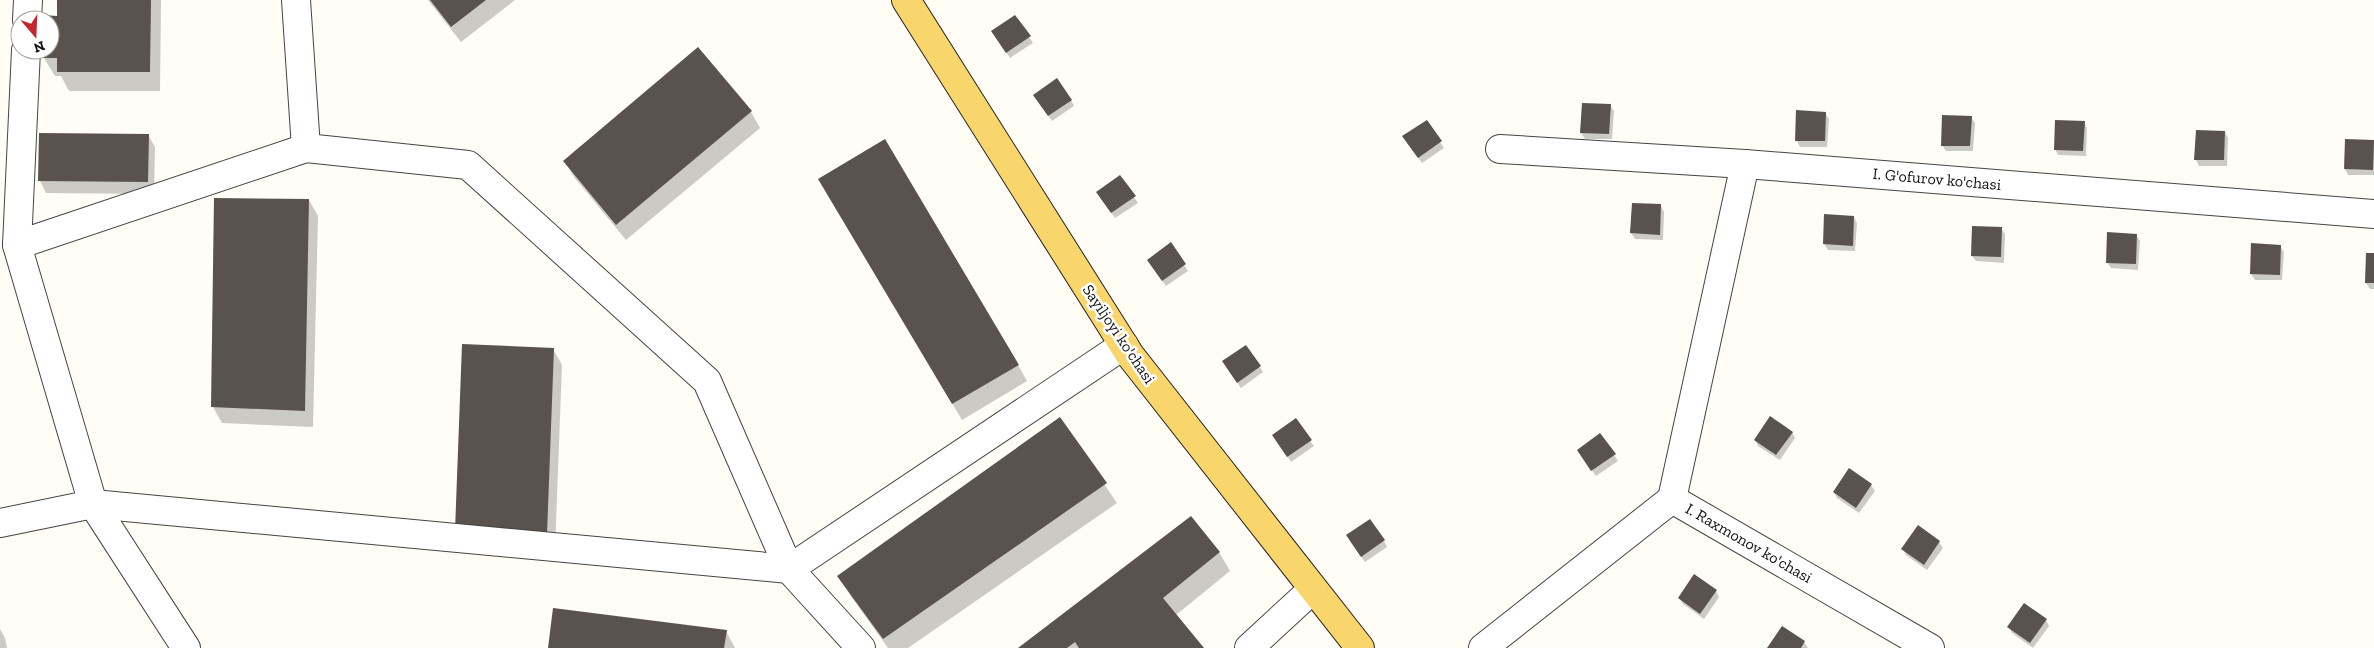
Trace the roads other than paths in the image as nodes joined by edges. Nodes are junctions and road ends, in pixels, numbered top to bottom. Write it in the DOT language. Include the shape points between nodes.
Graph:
graph roads {
  1 [pos="296,0"];
  2 [pos="906,0"];
  3 [pos="26,60"];
  4 [pos="306,148"];
  5 [pos="1500,149"];
  6 [pos="1745,164"];
  7 [pos="2374,214"];
  8 [pos="17,245"];
  9 [pos="1124,345"];
  10 [pos="1672,499"];
  11 [pos="93,504"];
  12 [pos="0,523"];
  13 [pos="790,569"];
  14 [pos="1313,589"];
  15 [pos="186,648"];
  16 [pos="861,648"];
  17 [pos="1248,648"];
  18 [pos="1360,648"];
  19 [pos="1483,648"];
  20 [pos="1930,648"];
  1 -- 4 [label="street"];
  2 -- 9 [label="main road, Sayiljoyi ko'chasi"];
  3 -- 8 [label="street"];
  4 -- 8 [label="street"];
  4 -- 13 [label="street" via="468,165 707,381"];
  5 -- 6 [label="street, I. G'ofurov ko'chasi"];
  6 -- 7 [label="street, I. G'ofurov ko'chasi"];
  6 -- 10 [label="street"];
  8 -- 11 [label="street"];
  9 -- 13 [label="street"];
  9 -- 14 [label="main road, Sayiljoyi ko'chasi"];
  10 -- 19 [label="street, I. Raxmonov ko'chasi"];
  10 -- 20 [label="street, I. Raxmonov ko'chasi"];
  11 -- 12 [label="street"];
  11 -- 13 [label="street"];
  11 -- 15 [label="street"];
  13 -- 16 [label="street"];
  14 -- 17 [label="street"];
  14 -- 18 [label="main road, Sayiljoyi ko'chasi"];
}
